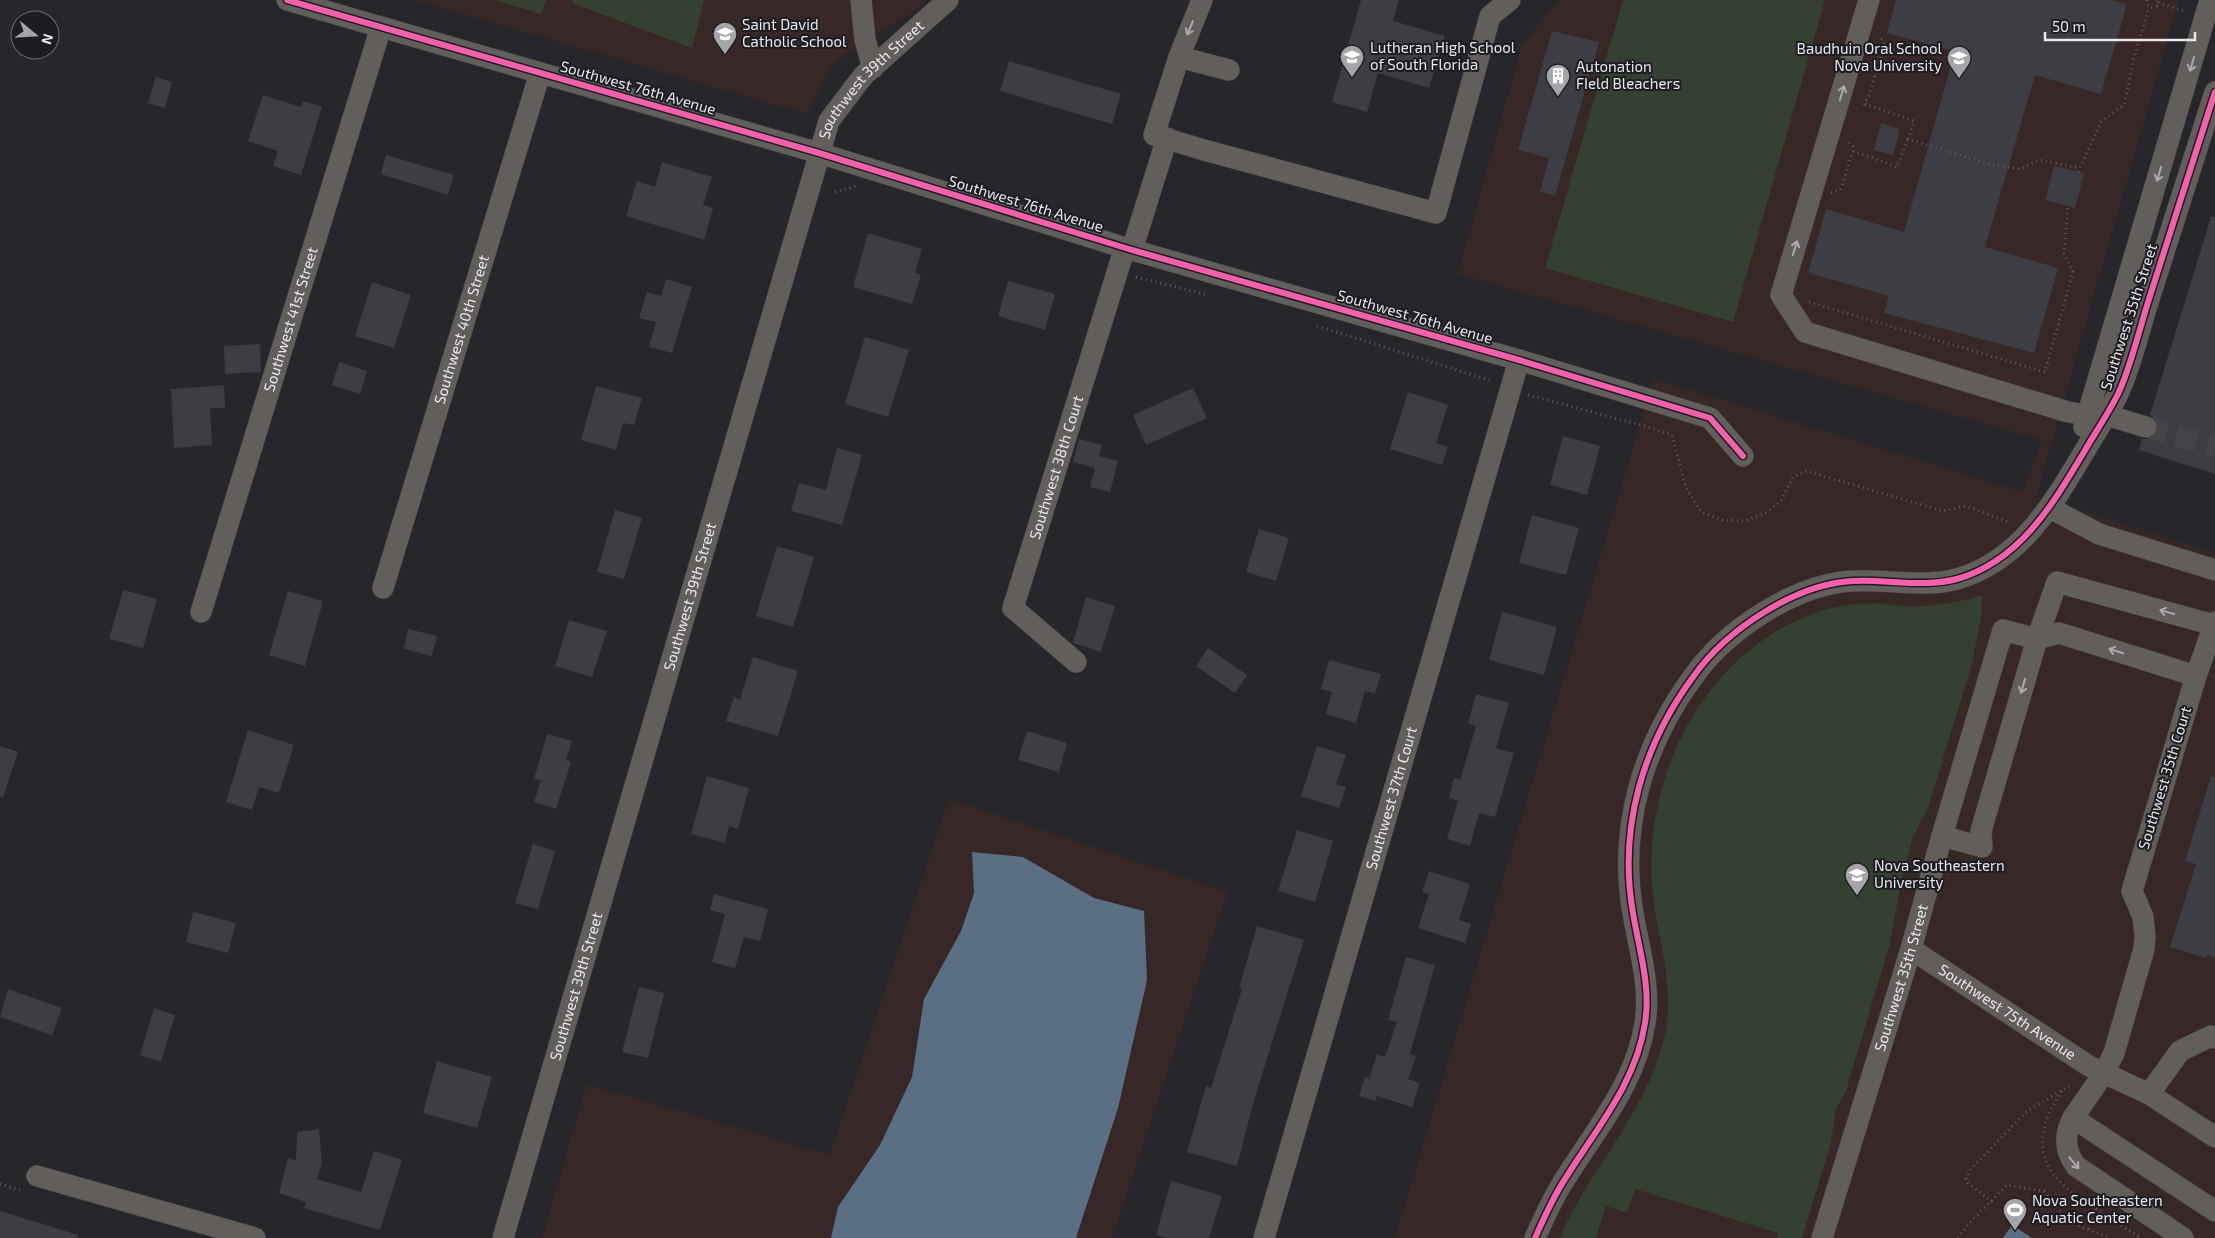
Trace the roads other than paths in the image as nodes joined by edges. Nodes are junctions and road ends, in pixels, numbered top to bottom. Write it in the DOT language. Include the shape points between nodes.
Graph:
graph roads {
  1 [pos="287,0"];
  2 [pos="861,0"];
  3 [pos="948,0"];
  4 [pos="1202,0"];
  5 [pos="1869,0"];
  6 [pos="2210,0"];
  7 [pos="1505,2"];
  8 [pos="313,4"];
  9 [pos="381,27"];
  10 [pos="1179,57"];
  11 [pos="873,68"];
  12 [pos="1229,70"];
  13 [pos="540,73"];
  14 [pos="2215,92"];
  15 [pos="2173,128"];
  16 [pos="1167,138"];
  17 [pos="2208,139"];
  18 [pos="819,153"];
  19 [pos="1129,248"];
  20 [pos="1519,360"];
  21 [pos="2097,415"];
  22 [pos="2146,426"];
  23 [pos="1743,456"];
  24 [pos="2050,508"];
  25 [pos="2215,570"];
  26 [pos="383,588"];
  27 [pos="201,612"];
  28 [pos="2214,623"];
  29 [pos="2037,639"];
  30 [pos="1076,662"];
  31 [pos="2196,676"];
  32 [pos="1942,836"];
  33 [pos="1911,949"];
  34 [pos="2215,1038"];
  35 [pos="2104,1073"];
  36 [pos="2149,1094"];
  37 [pos="2073,1118"];
  38 [pos="2215,1137"];
  39 [pos="37,1176"];
  40 [pos="2215,1211"];
  41 [pos="255,1238"];
  42 [pos="503,1238"];
  43 [pos="1264,1238"];
  44 [pos="1535,1238"];
  45 [pos="1822,1238"];
  46 [pos="2183,1238"];
  1 -- 8 [label="street, Southwest 76th Avenue"];
  2 -- 11 [label="street" via="865,40"];
  3 -- 11 [label="street, Southwest 39th Street"];
  4 -- 10 [label="street, one-way"];
  21 -- 5 [label="street, one-way" via="2068,412 1805,332 1791,297"];
  6 -- 15 [label="street, Southwest 35th Street, one-way"];
  7 -- 16 [label="street" via="1490,16 1436,213"];
  8 -- 9 [label="street, Southwest 76th Avenue"];
  9 -- 13 [label="street, Southwest 76th Avenue"];
  9 -- 27 [label="street, Southwest 41st Street"];
  10 -- 12 [label="street"];
  10 -- 16 [label="street" via="1154,135"];
  11 -- 18 [label="street, Southwest 39th Street" via="863,76 829,121"];
  13 -- 18 [label="street, Southwest 76th Avenue"];
  13 -- 26 [label="street, Southwest 40th Street"];
  14 -- 17 [label="street, Southwest 35th Street"];
  15 -- 17 [label="street"];
  15 -- 21 [label="street, Southwest 35th Street, one-way"];
  16 -- 19 [label="street, Southwest 38th Court"];
  17 -- 21 [label="street, Southwest 35th Street" via="2119,391"];
  18 -- 19 [label="street, Southwest 76th Avenue"];
  18 -- 42 [label="street, Southwest 39th Street"];
  19 -- 20 [label="street, Southwest 76th Avenue"];
  19 -- 30 [label="street, Southwest 38th Court" via="1118,272 1013,608"];
  20 -- 23 [label="street, Southwest 76th Avenue" via="1710,418"];
  20 -- 43 [label="street, Southwest 37th Court"];
  21 -- 22 [label="street"];
  21 -- 24 [label="street, Southwest 35th Street" via="2066,482"];
  24 -- 25 [label="street" via="2099,534"];
  24 -- 44 [label="street, Southwest 35th Street" via="2024,528 1992,562 1957,578 1927,583 1851,581 1815,588 1782,602 1722,644 1696,672 1657,735 1644,766 1635,803 1629,874 1646,979 1646,1020 1638,1054 1622,1091 1562,1183"];
  28 -- 29 [label="street, one-way" via="2057,582"];
  28 -- 31 [label="street, Southwest 35th Court"];
  31 -- 29 [label="street, one-way" via="2058,633"];
  29 -- 32 [label="street, Southwest 35th Street" via="2003,630"];
  29 -- 32 [label="street, one-way" via="1981,831 1982,846"];
  31 -- 35 [label="street, Southwest 35th Court" via="2132,891 2143,917 2144,949 2121,1031"];
  32 -- 33 [label="street, Southwest 35th Street"];
  33 -- 35 [label="street, Southwest 75th Avenue"];
  33 -- 45 [label="street, Southwest 35th Street"];
  34 -- 36 [label="street" via="2211,1036 2180,1051"];
  35 -- 36 [label="street, Southwest 75th Avenue"];
  35 -- 37 [label="street"];
  36 -- 38 [label="street, Southwest 75th Avenue"];
  37 -- 40 [label="street"];
  37 -- 46 [label="street, one-way" via="2068,1127 2066,1146 2069,1158 2076,1166"];
  39 -- 41 [label="street"];
}
